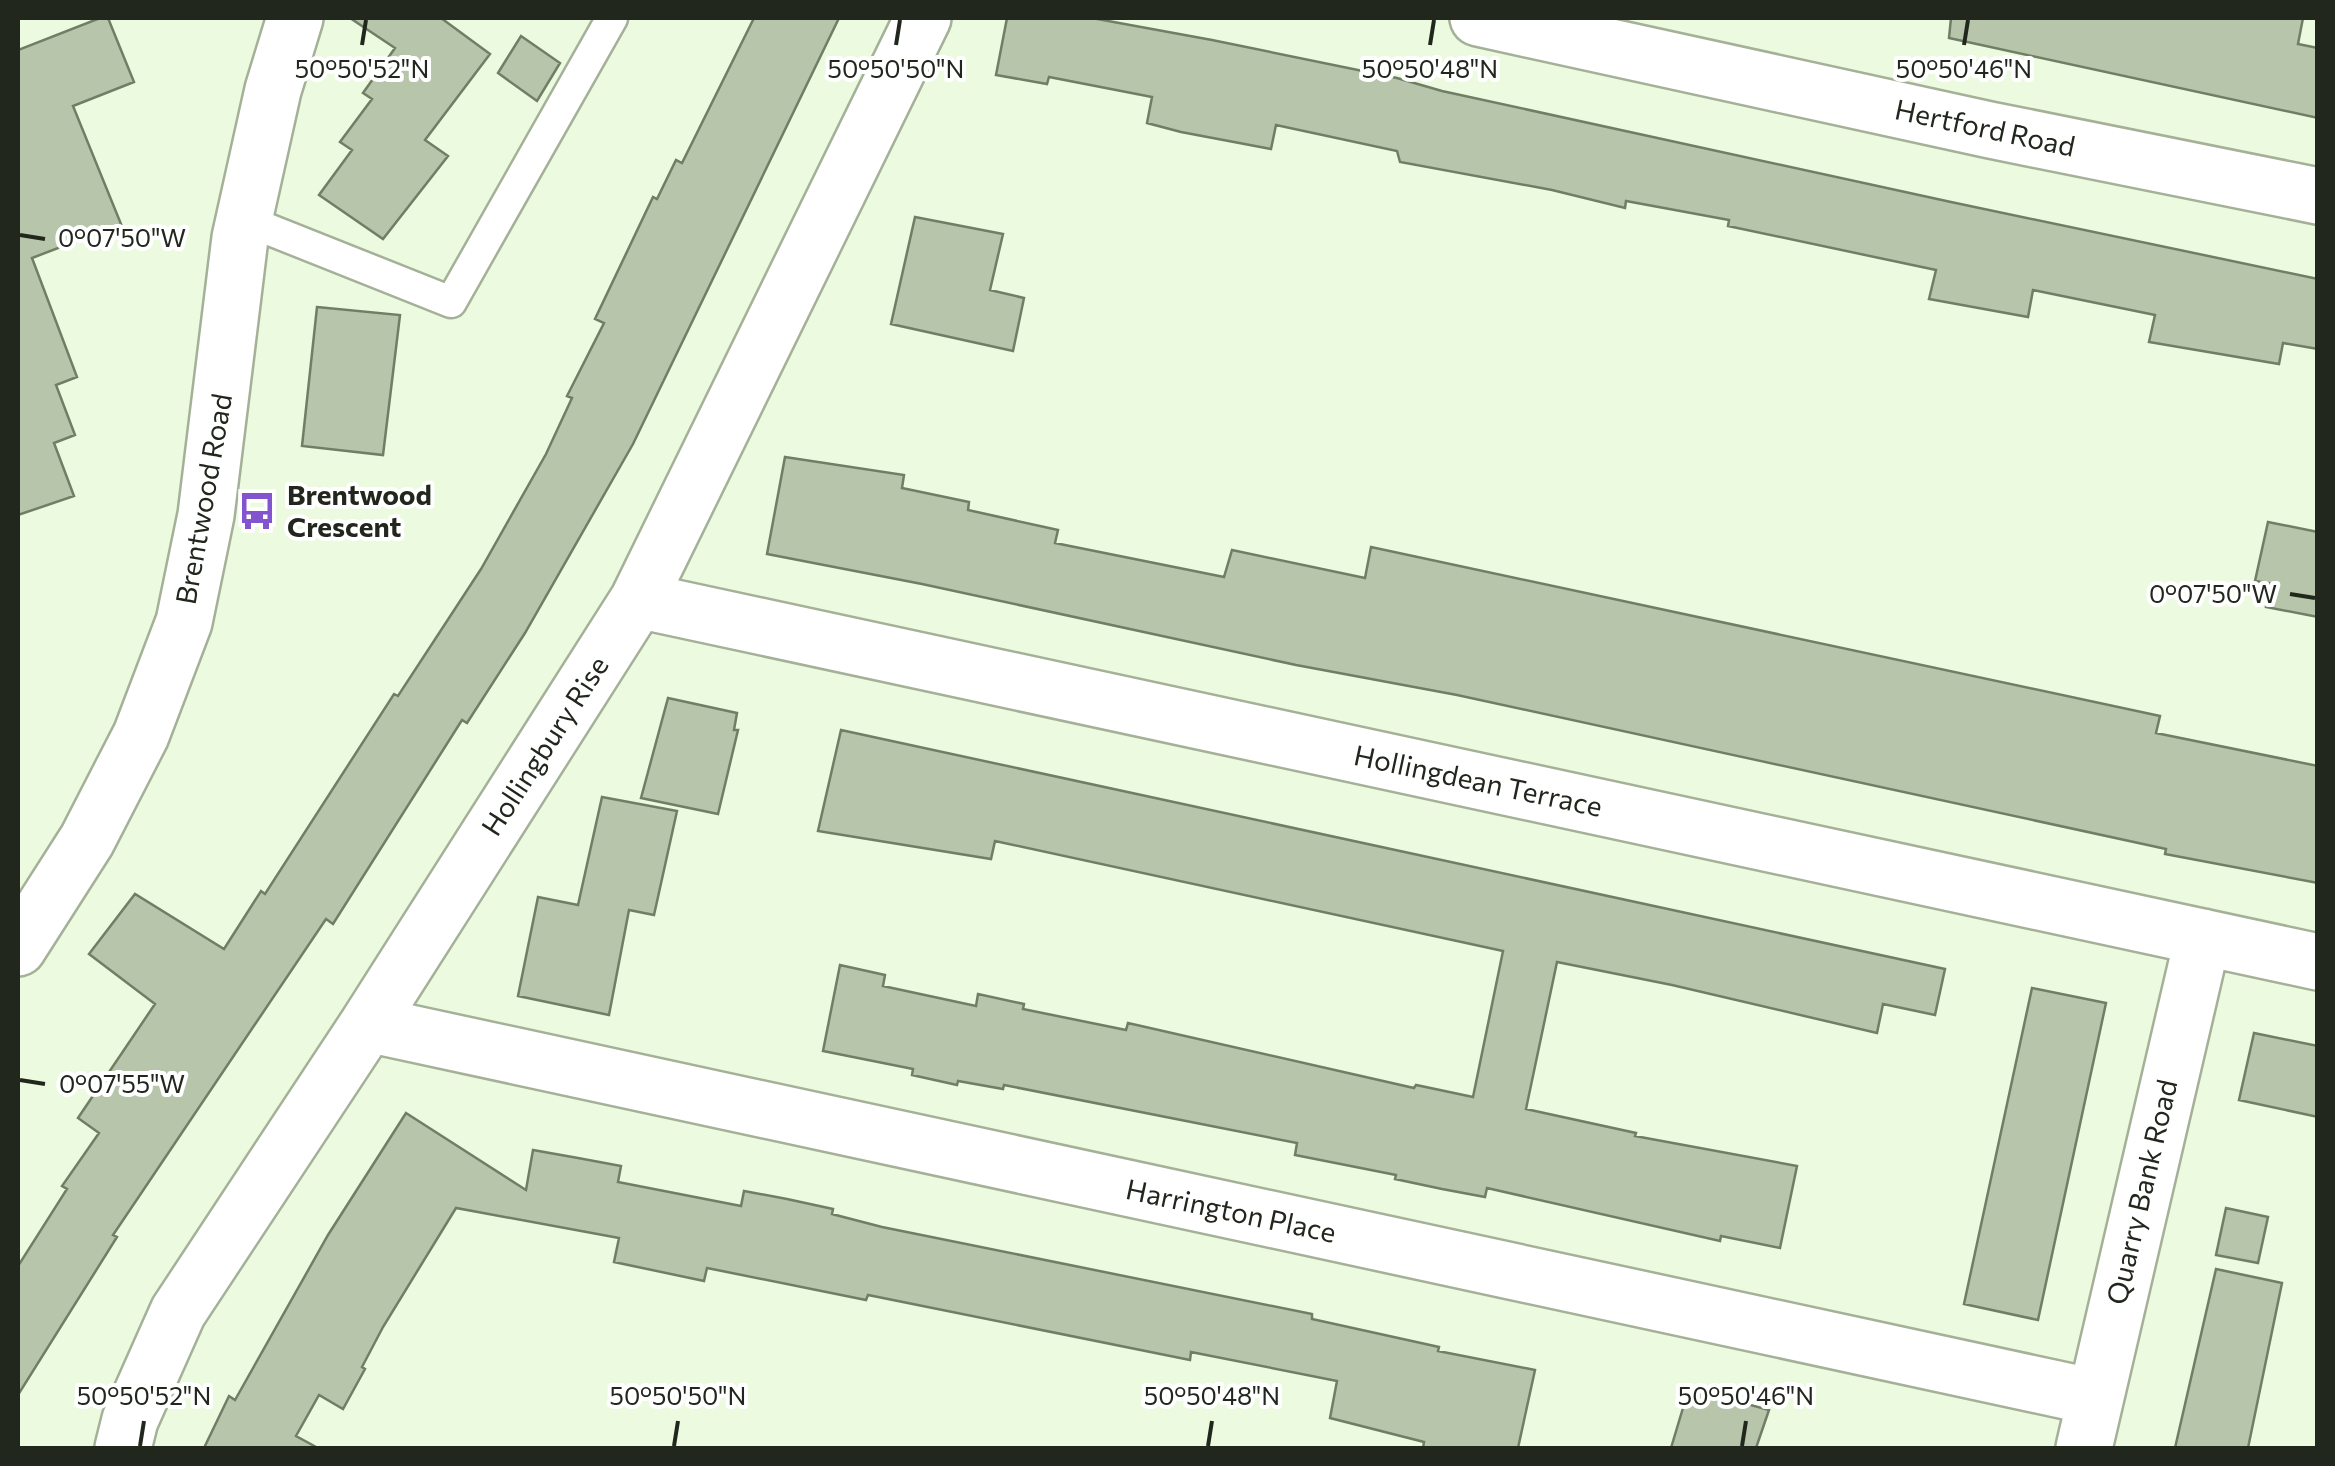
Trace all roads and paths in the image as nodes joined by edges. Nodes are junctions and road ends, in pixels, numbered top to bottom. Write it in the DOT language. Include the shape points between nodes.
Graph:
graph roads {
  1 [pos="295,18"];
  2 [pos="612,18"];
  3 [pos="924,18"];
  4 [pos="1478,18"];
  5 [pos="2318,196"];
  6 [pos="245,220"];
  7 [pos="638,600"];
  8 [pos="2203,937"];
  9 [pos="18,948"];
  10 [pos="2318,962"];
  11 [pos="368,1024"];
  12 [pos="2089,1423"];
  13 [pos="123,1448"];
  1 -- 6 [label="street, Brentwood Road" via="272,90"];
  2 -- 6 [label="lane" via="452,302"];
  3 -- 7 [label="street, Hollingbury Rise"];
  4 -- 5 [label="street, Hertford Road"];
  6 -- 9 [label="street, Brentwood Road" via="206,515 184,622 140,735 87,840"];
  7 -- 8 [label="street, Hollingdean Terrace"];
  7 -- 11 [label="street, Hollingbury Rise"];
  8 -- 10 [label="street, Hollingdean Terrace"];
  8 -- 12 [label="street, Quarry Bank Road"];
  11 -- 12 [label="street, Harrington Place"];
  11 -- 13 [label="street, Hollingbury Rise" via="178,1312"];
}
